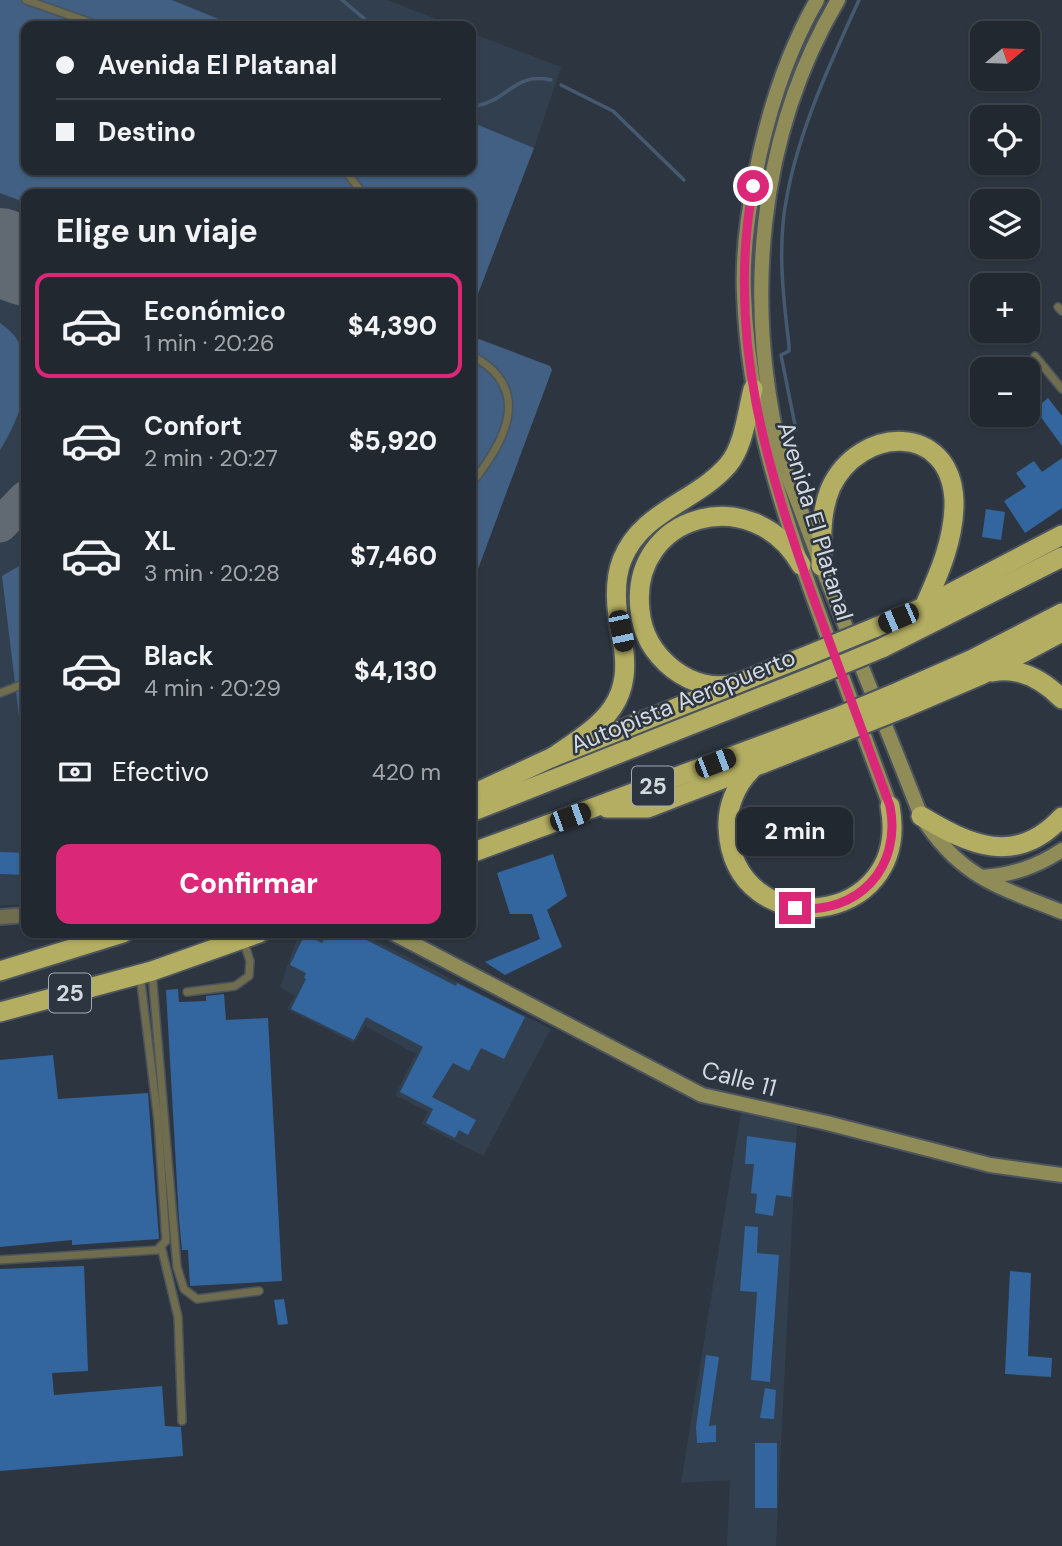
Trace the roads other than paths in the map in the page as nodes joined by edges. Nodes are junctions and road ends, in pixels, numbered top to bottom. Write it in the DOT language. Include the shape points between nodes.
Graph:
graph roads {
  1 [pos="26,0"];
  2 [pos="817,0"];
  3 [pos="838,0"];
  4 [pos="86,21"];
  5 [pos="1035,356"];
  6 [pos="476,358"];
  7 [pos="753,389"];
  8 [pos="1062,389"];
  9 [pos="476,477"];
  10 [pos="1062,535"];
  11 [pos="1062,557"];
  12 [pos="801,565"];
  13 [pos="821,566"];
  14 [pos="924,607"];
  15 [pos="1062,613"];
  16 [pos="1062,632"];
  17 [pos="981,674"];
  18 [pos="738,683"];
  19 [pos="21,685"];
  20 [pos="0,694"];
  21 [pos="1062,699"];
  22 [pos="901,700"];
  23 [pos="838,725"];
  24 [pos="553,757"];
  25 [pos="751,770"];
  26 [pos="476,793"];
  27 [pos="890,806"];
  28 [pos="595,808"];
  29 [pos="476,809"];
  30 [pos="921,816"];
  31 [pos="1062,817"];
  32 [pos="1062,850"];
  33 [pos="476,851"];
  34 [pos="979,877"];
  35 [pos="1062,912"];
  36 [pos="21,915"];
  37 [pos="0,917"];
  38 [pos="108,938"];
  39 [pos="245,938"];
  40 [pos="251,938"];
  41 [pos="402,938"];
  42 [pos="0,971"];
  43 [pos="146,973"];
  44 [pos="187,992"];
  45 [pos="0,1012"];
  46 [pos="1062,1175"];
  47 [pos="161,1246"];
  48 [pos="0,1260"];
  49 [pos="259,1291"];
  50 [pos="182,1421"];
  1 -- 4 [label="lane"];
  2 -- 7 [label="main road, Avenida El Platanal" via="773,104 748,218 744,294"];
  3 -- 13 [label="main road, Avenida El Platanal" via="811,49 781,134 769,192 760,295 767,385 782,458"];
  5 -- 8 [label="lane"];
  6 -- 9 [label="lane" via="501,377 508,396 504,432"];
  7 -- 12 [label="main road, Avenida El Platanal" via="767,458"];
  7 -- 24 [label="highway" via="742,435 729,464 650,520 632,539 617,586 625,650 619,698 603,721"];
  10 -- 14 [label="highway"];
  11 -- 29 [label="highway, Autopista Aeropuerto / 25, bridge" via="882,648"];
  12 -- 18 [label="highway" via="787,543 766,527 729,515 691,522 669,536 652,555 641,579 639,605 644,631 657,654 676,672 700,683 726,687"];
  12 -- 27 [label="main road, Avenida El Platanal"];
  13 -- 14 [label="highway" via="825,505 850,462 860,452 888,441 921,445 945,467 954,500 947,552"];
  13 -- 30 [label="main road, Avenida El Platanal"];
  14 -- 18 [label="highway, bridge"];
  15 -- 22 [label="highway, 25"];
  16 -- 17 [label="highway"];
  17 -- 21 [label="highway" via="1005,669 1018,672 1042,682"];
  17 -- 22 [label="highway"];
  18 -- 24 [label="highway"];
  19 -- 20 [label="lane"];
  22 -- 23 [label="highway, 25, bridge"];
  23 -- 25 [label="highway"];
  23 -- 28 [label="highway, 25"];
  24 -- 26 [label="highway"];
  25 -- 27 [label="highway" via="732,799 730,846 746,878 784,905 831,907 862,891 889,853"];
  25 -- 28 [label="highway" via="648,808"];
  28 -- 33 [label="highway, 25"];
  30 -- 31 [label="highway" via="963,840 1002,847 1039,836"];
  30 -- 34 [label="main road, Avenida El Platanal" via="940,844"];
  32 -- 34 [label="main road" via="1020,871"];
  34 -- 35 [label="main road, Avenida El Platanal"];
  36 -- 37 [label="street"];
  38 -- 42 [label="highway, 25"];
  39 -- 43 [label="highway, 25"];
  40 -- 44 [label="lane" via="249,976 235,986"];
  41 -- 46 [label="main road, Calle 11" via="702,1096 990,1165"];
  43 -- 45 [label="highway, 25"];
  43 -- 47 [label="lane" via="166,1241"];
  43 -- 49 [label="lane" via="166,1111 177,1267 184,1289 197,1300"];
  47 -- 48 [label="lane" via="157,1250"];
  47 -- 50 [label="lane" via="178,1317"];
}
